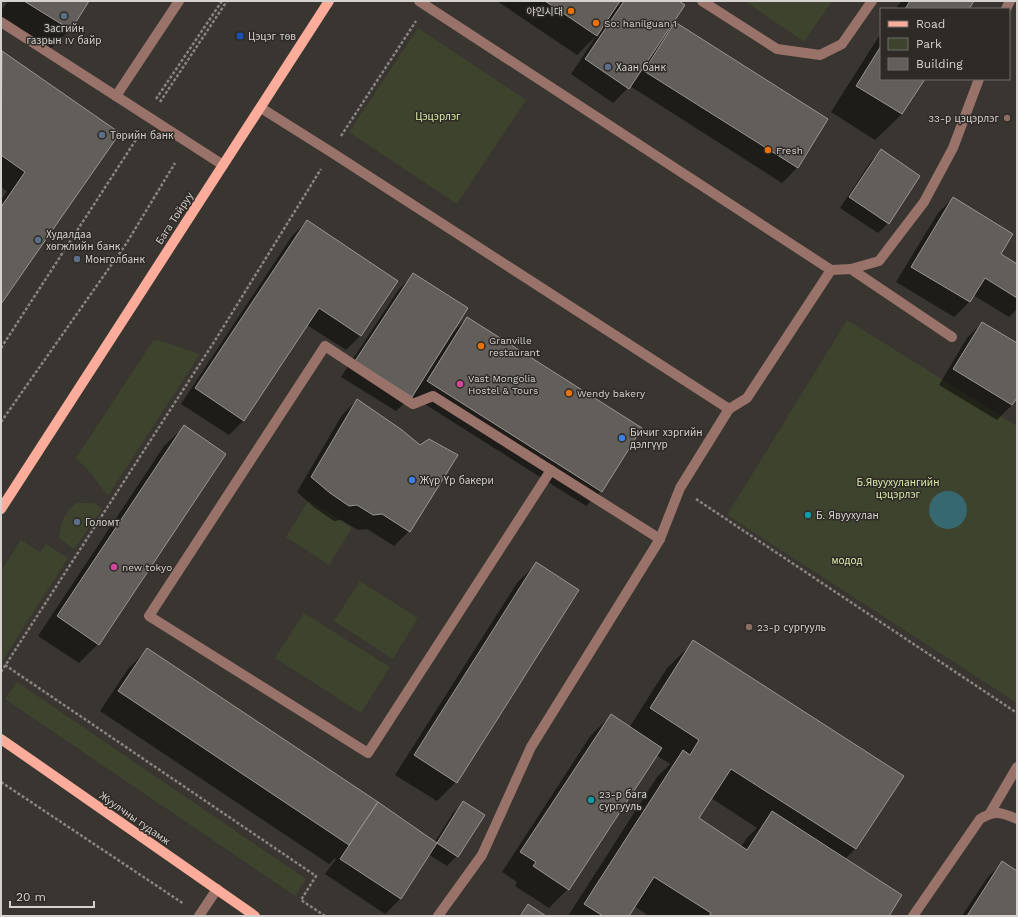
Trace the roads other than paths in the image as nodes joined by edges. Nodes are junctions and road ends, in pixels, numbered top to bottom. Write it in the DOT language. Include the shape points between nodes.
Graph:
graph roads {
  1 [pos="179,1"];
  2 [pos="329,1"];
  3 [pos="702,1"];
  4 [pos="872,1"];
  5 [pos="423,3"];
  6 [pos="1,22"];
  7 [pos="979,80"];
  8 [pos="116,96"];
  9 [pos="261,108"];
  10 [pos="223,165"];
  11 [pos="851,268"];
  12 [pos="831,270"];
  13 [pos="952,337"];
  14 [pos="729,409"];
  15 [pos="552,470"];
  16 [pos="1,509"];
  17 [pos="660,539"];
  18 [pos="1,739"];
  19 [pos="1017,767"];
  20 [pos="990,813"];
  21 [pos="1017,819"];
  22 [pos="217,889"];
  23 [pos="199,915"];
  24 [pos="256,916"];
  25 [pos="438,916"];
  26 [pos="913,916"];
  1 -- 8 [label="street"];
  2 -- 9 [label="main road, Бага Тойруу"];
  3 -- 4 [label="street" via="777,50 820,55 842,44"];
  5 -- 12 [label="street"];
  6 -- 8 [label="street"];
  7 -- 11 [label="street" via="953,148 924,202 879,261"];
  8 -- 10 [label="street"];
  9 -- 10 [label="main road, Бага Тойруу"];
  9 -- 14 [label="street"];
  10 -- 16 [label="main road, Бага Тойруу"];
  11 -- 12 [label="street"];
  11 -- 13 [label="street"];
  12 -- 14 [label="street" via="747,398"];
  14 -- 17 [label="street" via="680,488"];
  15 -- 15 [label="street" via="433,396 413,404 325,346 149,616 368,753"];
  15 -- 17 [label="street"];
  17 -- 25 [label="street" via="531,746 482,855"];
  18 -- 22 [label="main road, Жуулчны гудамж"];
  19 -- 20 [label="street"];
  20 -- 21 [label="street" via="1003,812"];
  20 -- 26 [label="street" via="975,825"];
  22 -- 23 [label="street"];
  22 -- 24 [label="main road, Жуулчны гудамж"];
}
